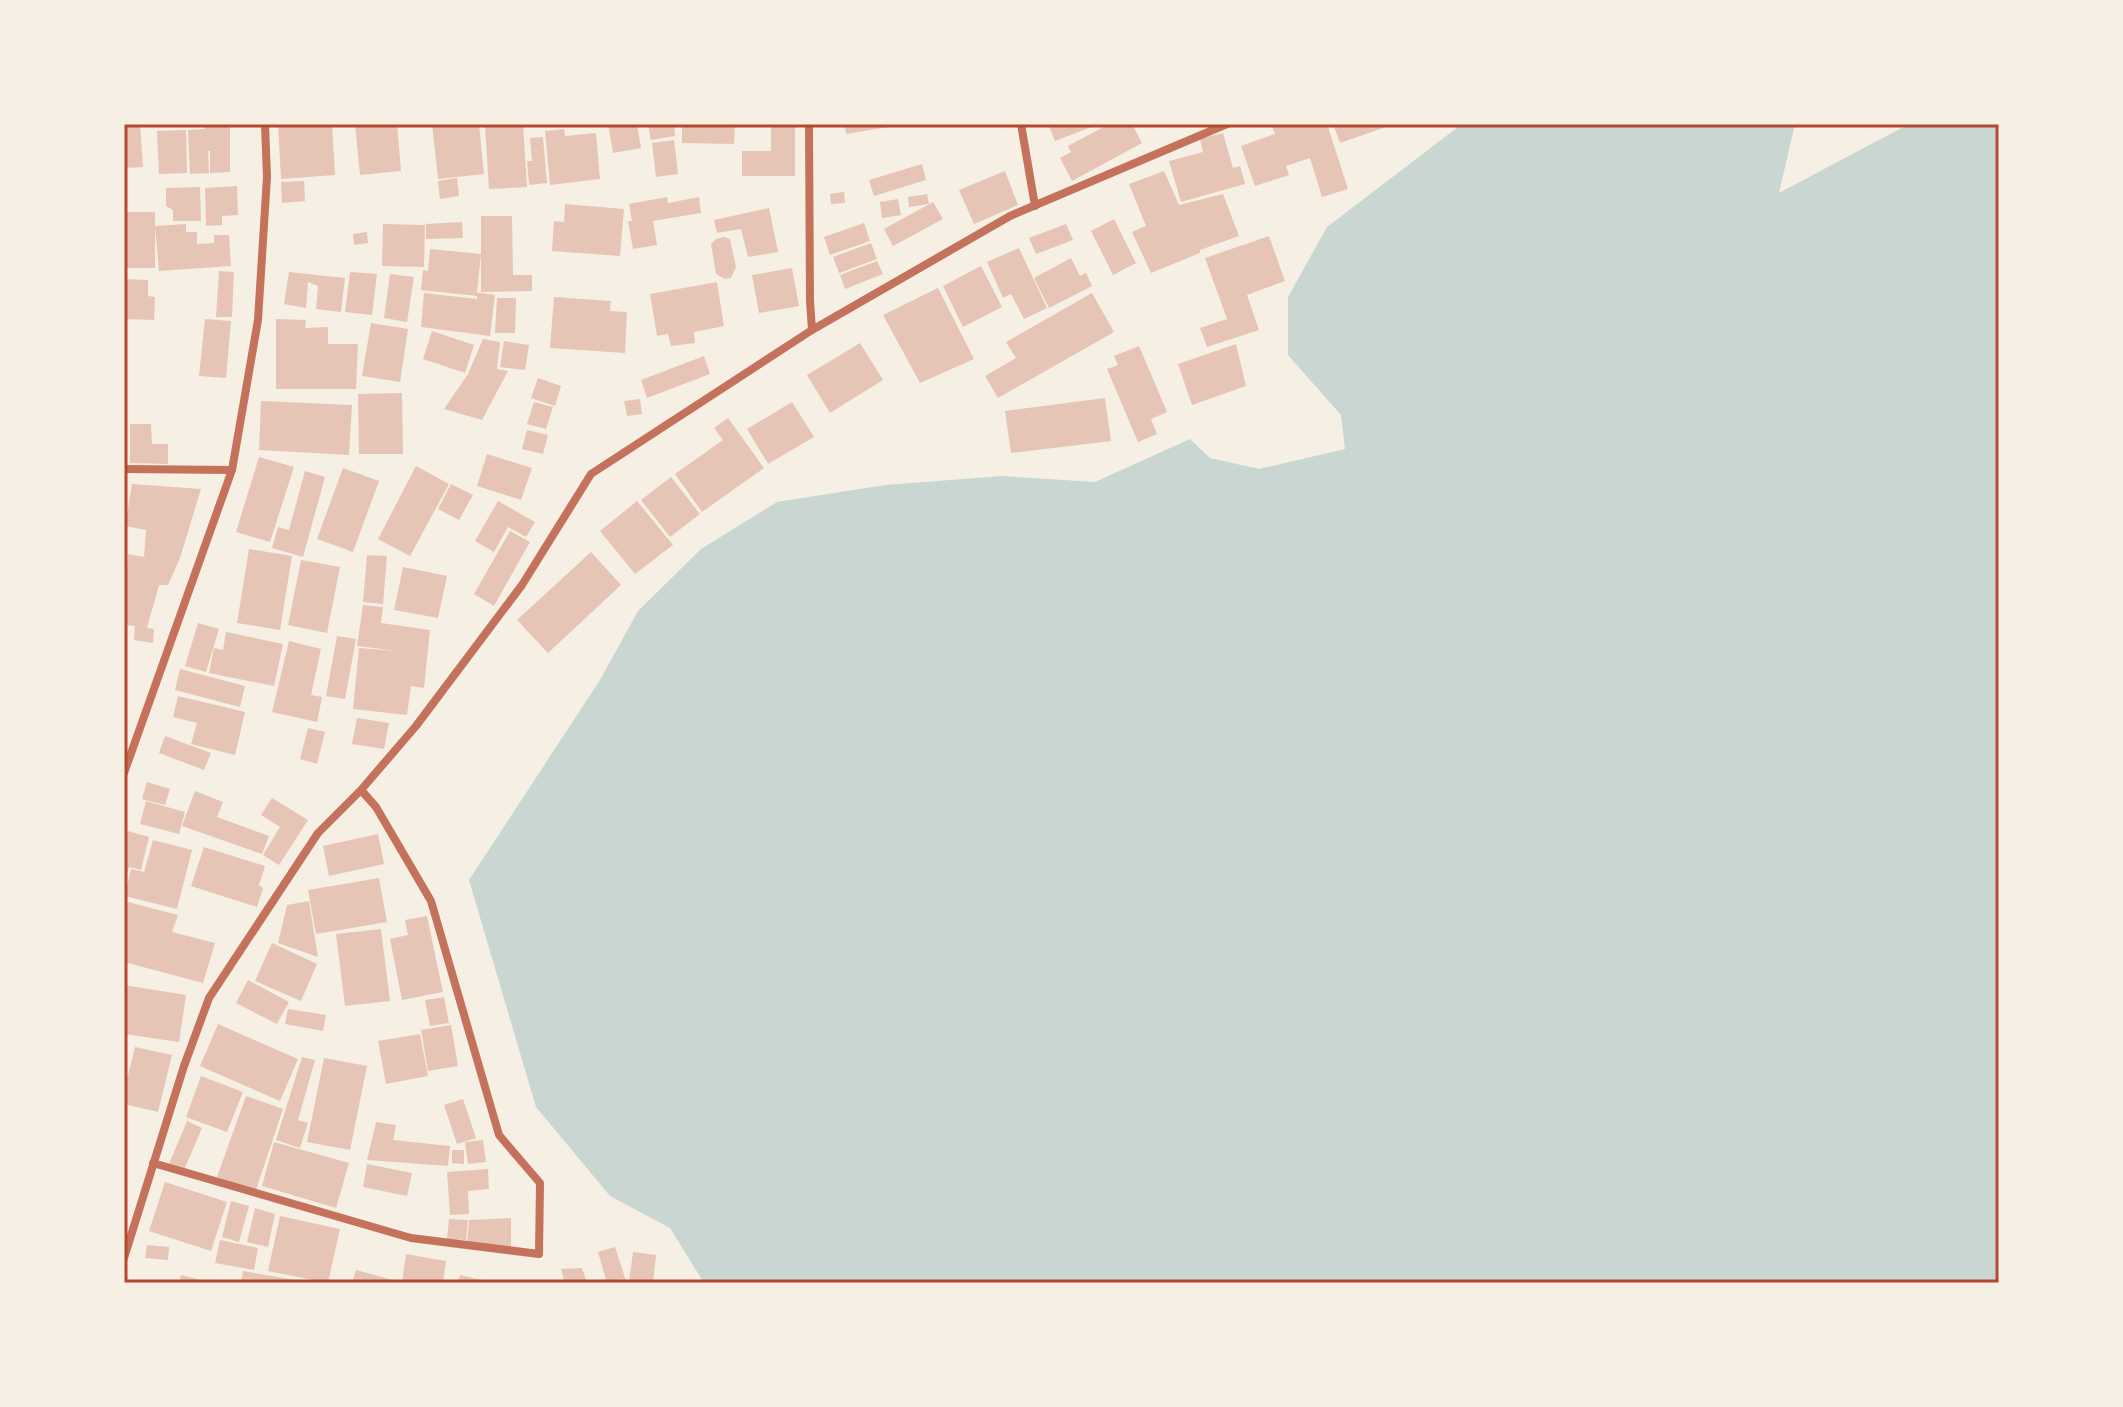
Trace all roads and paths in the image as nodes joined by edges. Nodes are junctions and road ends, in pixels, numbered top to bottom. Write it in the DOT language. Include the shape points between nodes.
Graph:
graph roads {
  1 [pos="265,124"];
  2 [pos="809,124"];
  3 [pos="1021,124"];
  4 [pos="1227,124"];
  5 [pos="1035,206"];
  6 [pos="812,330"];
  7 [pos="124,469"];
  8 [pos="232,470"];
  9 [pos="124,773"];
  10 [pos="361,790"];
  11 [pos="153,1163"];
  12 [pos="124,1258"];
  1 -- 8 [label="street" via="258,320"];
  2 -- 6 [label="street"];
  3 -- 5 [label="street"];
  4 -- 5 [label="street"];
  5 -- 6 [label="street"];
  6 -- 10 [label="street" via="591,474 522,585"];
  7 -- 8 [label="street"];
  8 -- 9 [label="street"];
  10 -- 11 [label="street" via="318,833 209,998"];
  10 -- 11 [label="street" via="431,901 499,1135 540,1183 539,1254 411,1238"];
  11 -- 12 [label="street"];
}
